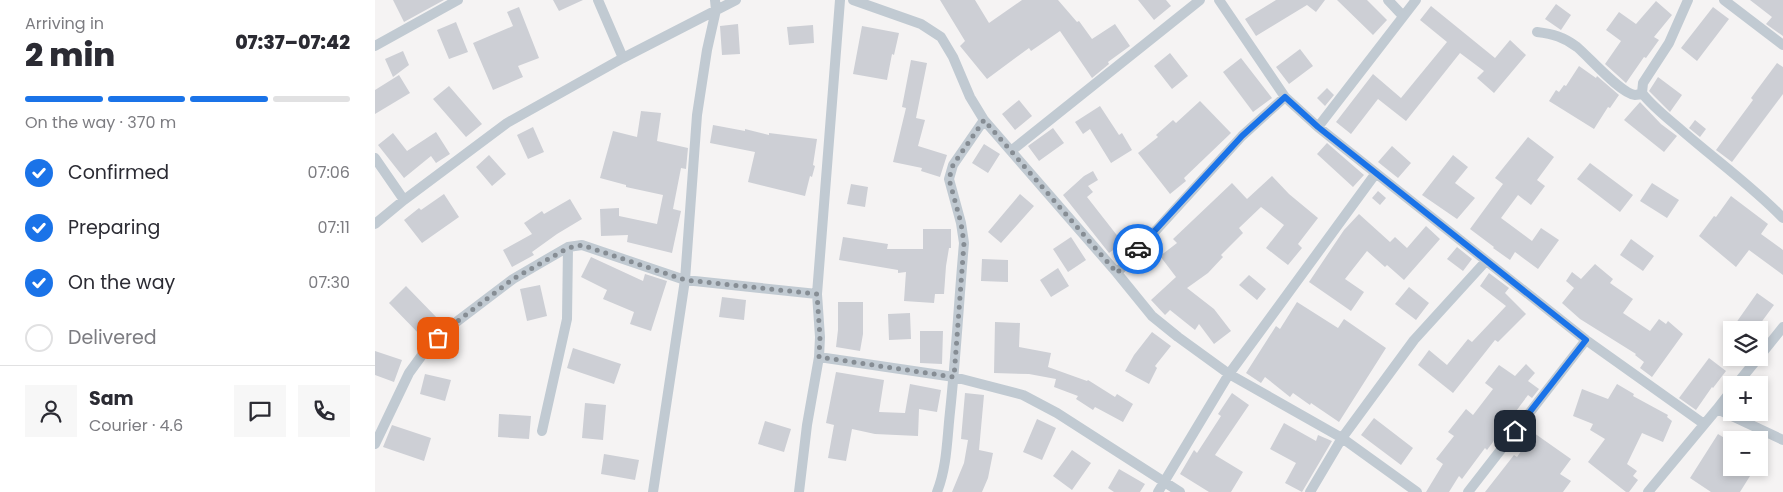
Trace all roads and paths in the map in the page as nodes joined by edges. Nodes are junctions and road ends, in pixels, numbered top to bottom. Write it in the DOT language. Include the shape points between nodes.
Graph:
graph roads {
  1 [pos="458,0"];
  2 [pos="598,0"];
  3 [pos="736,0"];
  4 [pos="840,0"];
  5 [pos="853,0"];
  6 [pos="1200,0"];
  7 [pos="1219,0"];
  8 [pos="1388,0"];
  9 [pos="1416,0"];
  10 [pos="1688,0"];
  11 [pos="1724,0"];
  12 [pos="715,5"];
  13 [pos="1403,16"];
  14 [pos="1537,32"];
  15 [pos="1783,45"];
  16 [pos="375,46"];
  17 [pos="623,58"];
  18 [pos="1642,93"];
  19 [pos="1285,97"];
  20 [pos="984,120"];
  21 [pos="1318,127"];
  22 [pos="1011,151"];
  23 [pos="375,158"];
  24 [pos="1375,172"];
  25 [pos="404,200"];
  26 [pos="1783,218"];
  27 [pos="375,224"];
  28 [pos="568,248"];
  29 [pos="1486,261"];
  30 [pos="1117,273"];
  31 [pos="685,280"];
  32 [pos="817,294"];
  33 [pos="1783,327"];
  34 [pos="1586,340"];
  35 [pos="1768,345"];
  36 [pos="819,357"];
  37 [pos="1751,366"];
  38 [pos="1229,374"];
  39 [pos="1743,376"];
  40 [pos="954,377"];
  41 [pos="1723,401"];
  42 [pos="1717,409"];
  43 [pos="1703,424"];
  44 [pos="541,431"];
  45 [pos="1342,438"];
  46 [pos="1783,440"];
  47 [pos="375,444"];
  48 [pos="1164,482"];
  49 [pos="653,492"];
  50 [pos="799,492"];
  51 [pos="937,492"];
  52 [pos="1158,492"];
  53 [pos="1180,492"];
  54 [pos="1310,492"];
  55 [pos="1417,492"];
  56 [pos="1468,492"];
  57 [pos="1648,492"];
  1 -- 16 [label="street"];
  2 -- 17 [label="street"];
  3 -- 12 [label="street"];
  4 -- 32 [label="street"];
  5 -- 20 [label="street" via="921,24 941,37"];
  6 -- 22 [label="street"];
  7 -- 19 [label="street"];
  8 -- 13 [label="street"];
  9 -- 13 [label="street"];
  10 -- 18 [label="street" via="1669,43 1643,83"];
  11 -- 15 [label="street"];
  12 -- 17 [label="street"];
  12 -- 31 [label="street" via="697,115"];
  13 -- 21 [label="street"];
  14 -- 18 [label="street" via="1564,39 1631,94"];
  17 -- 25 [label="street" via="507,123"];
  18 -- 26 [label="street"];
  19 -- 21 [label="street"];
  19 -- 30 [label="street" via="1242,136"];
  20 -- 22 [label="street"];
  20 -- 40 [label="street" via="953,165 949,179 964,243"];
  21 -- 24 [label="street"];
  22 -- 30 [label="street"];
  23 -- 25 [label="street"];
  24 -- 29 [label="street"];
  24 -- 38 [label="street"];
  25 -- 27 [label="street"];
  28 -- 31 [label="street" via="582,245"];
  28 -- 44 [label="street" via="567,319"];
  28 -- 47 [label="street" via="513,279 451,326 425,351 409,373"];
  29 -- 34 [label="street"];
  29 -- 45 [label="street" via="1414,340"];
  30 -- 38 [label="street" via="1152,316"];
  31 -- 32 [label="street"];
  31 -- 49 [label="street"];
  32 -- 36 [label="street"];
  33 -- 35 [label="street"];
  34 -- 43 [label="street"];
  34 -- 56 [label="street"];
  36 -- 40 [label="street"];
  36 -- 50 [label="street"];
  37 -- 39 [label="street"];
  38 -- 45 [label="street"];
  38 -- 48 [label="street"];
  40 -- 48 [label="street" via="1023,395 1057,413"];
  40 -- 51 [label="street" via="945,456"];
  41 -- 42 [label="street"];
  42 -- 43 [label="street"];
  42 -- 46 [label="street"];
  43 -- 57 [label="street"];
  45 -- 54 [label="street"];
  45 -- 55 [label="street"];
  48 -- 52 [label="street"];
  48 -- 53 [label="street"];
}
